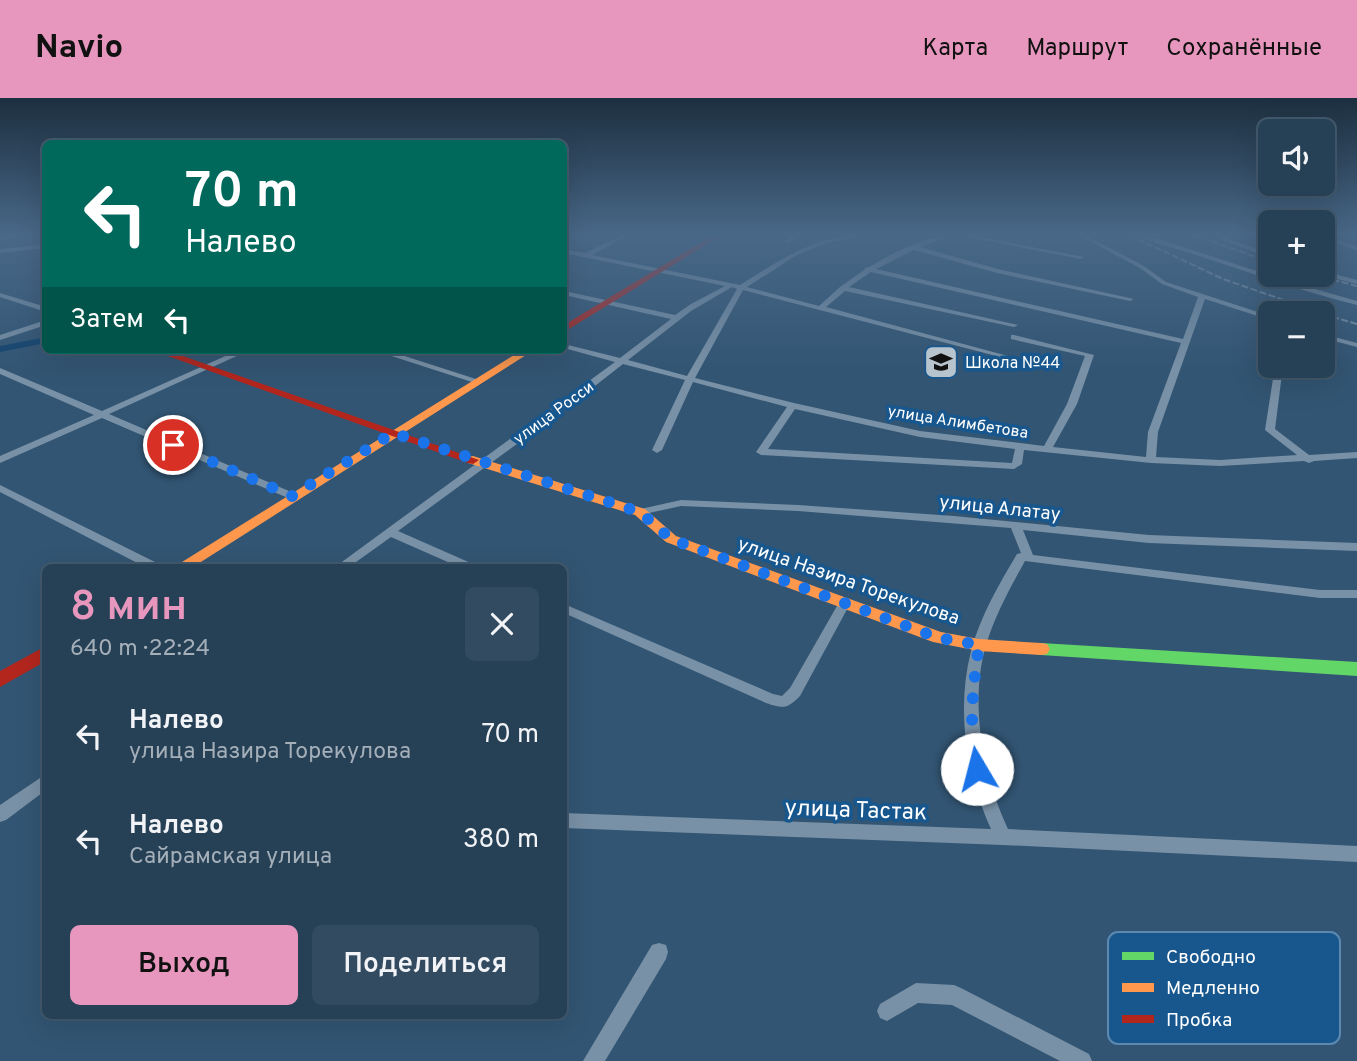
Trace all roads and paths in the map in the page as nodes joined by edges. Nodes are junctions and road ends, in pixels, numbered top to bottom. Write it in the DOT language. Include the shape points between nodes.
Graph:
graph roads {
  1 [pos="644,280"];
  2 [pos="705,280"];
  3 [pos="749,280"];
  4 [pos="853,280"];
  5 [pos="915,280"];
  6 [pos="1038,280"];
  7 [pos="1160,280"];
  8 [pos="1278,280"];
  9 [pos="736,287"];
  10 [pos="842,288"];
  11 [pos="567,294"];
  12 [pos="0,295"];
  13 [pos="1202,296"];
  14 [pos="1130,299"];
  15 [pos="606,303"];
  16 [pos="1357,303"];
  17 [pos="42,309"];
  18 [pos="820,309"];
  19 [pos="1258,314"];
  20 [pos="677,318"];
  21 [pos="42,323"];
  22 [pos="1014,325"];
  23 [pos="567,327"];
  24 [pos="1014,337"];
  25 [pos="0,338"];
  26 [pos="1335,339"];
  27 [pos="1185,342"];
  28 [pos="1357,345"];
  29 [pos="567,347"];
  30 [pos="168,354"];
  31 [pos="237,354"];
  32 [pos="390,354"];
  33 [pos="522,354"];
  34 [pos="1004,356"];
  35 [pos="623,360"];
  36 [pos="206,367"];
  37 [pos="0,371"];
  38 [pos="691,377"];
  39 [pos="1277,378"];
  40 [pos="478,381"];
  41 [pos="793,406"];
  42 [pos="102,415"];
  43 [pos="393,433"];
  44 [pos="1020,447"];
  45 [pos="1047,449"];
  46 [pos="657,450"];
  47 [pos="1357,455"];
  48 [pos="0,460"];
  49 [pos="1151,460"];
  50 [pos="1309,460"];
  51 [pos="482,463"];
  52 [pos="0,488"];
  53 [pos="292,496"];
  54 [pos="640,512"];
  55 [pos="1015,525"];
  56 [pos="390,532"];
  57 [pos="1357,547"];
  58 [pos="1025,557"];
  59 [pos="149,564"];
  60 [pos="187,564"];
  61 [pos="345,564"];
  62 [pos="462,564"];
  63 [pos="1357,594"];
  64 [pos="845,602"];
  65 [pos="567,609"];
  66 [pos="979,645"];
  67 [pos="42,654"];
  68 [pos="1357,669"];
  69 [pos="3,675"];
  70 [pos="42,784"];
  71 [pos="0,815"];
  72 [pos="567,821"];
  73 [pos="1003,837"];
  74 [pos="1357,854"];
  75 [pos="659,952"];
  76 [pos="887,1011"];
  77 [pos="593,1061"];
  78 [pos="1082,1061"];
  1 -- 15 [label="street"];
  2 -- 9 [label="street"];
  3 -- 9 [label="street"];
  4 -- 10 [label="street"];
  5 -- 27 [label="street"];
  6 -- 14 [label="street"];
  7 -- 13 [label="street"];
  8 -- 16 [label="street"];
  9 -- 18 [label="street"];
  9 -- 20 [label="street, улица Росси" via="699,301"];
  9 -- 38 [label="street"];
  10 -- 18 [label="street"];
  10 -- 22 [label="street"];
  11 -- 15 [label="street"];
  12 -- 17 [label="street"];
  13 -- 19 [label="street"];
  13 -- 27 [label="street"];
  15 -- 20 [label="street"];
  15 -- 23 [label="street"];
  18 -- 34 [label="street"];
  20 -- 35 [label="street, улица Росси"];
  21 -- 25 [label="street"];
  24 -- 45 [label="street" via="1090,355 1072,404"];
  26 -- 28 [label="street"];
  27 -- 49 [label="street" via="1153,432"];
  29 -- 35 [label="street, улица Алимбетова"];
  30 -- 36 [label="street, улица Назира Торекулова"];
  31 -- 36 [label="street"];
  32 -- 40 [label="street"];
  33 -- 40 [label="street"];
  35 -- 38 [label="street, улица Алимбетова"];
  35 -- 51 [label="street, улица Росси"];
  36 -- 42 [label="street"];
  36 -- 43 [label="street, улица Назира Торекулова"];
  37 -- 42 [label="street"];
  38 -- 41 [label="street, улица Алимбетова"];
  38 -- 46 [label="street"];
  39 -- 50 [label="street" via="1270,430"];
  40 -- 43 [label="street"];
  41 -- 44 [label="street, улица Алимбетова" via="920,433"];
  41 -- 44 [label="street" via="761,452 1014,466"];
  42 -- 48 [label="street"];
  42 -- 53 [label="street"];
  43 -- 51 [label="street, улица Назира Торекулова"];
  43 -- 53 [label="street"];
  44 -- 45 [label="street, улица Алимбетова"];
  45 -- 49 [label="street, улица Алимбетова"];
  47 -- 50 [label="street, улица Алимбетова"];
  49 -- 50 [label="street, улица Алимбетова"];
  51 -- 54 [label="street, улица Назира Торекулова"];
  51 -- 56 [label="street, улица Росси"];
  52 -- 59 [label="street"];
  53 -- 60 [label="street"];
  54 -- 55 [label="street, улица Алатау" via="681,503"];
  54 -- 64 [label="street, улица Назира Торекулова" via="671,539"];
  55 -- 57 [label="street, улица Алатау" via="1149,539"];
  55 -- 58 [label="street"];
  56 -- 61 [label="street, улица Росси"];
  56 -- 62 [label="street"];
  58 -- 63 [label="street" via="1320,594"];
  58 -- 66 [label="street"];
  64 -- 65 [label="street" via="785,702"];
  64 -- 66 [label="street, улица Назира Торекулова" via="939,638"];
  66 -- 68 [label="street, улица Назира Торекулова"];
  66 -- 73 [label="street" via="972,747 989,808"];
  67 -- 69 [label="street"];
  70 -- 71 [label="street"];
  72 -- 73 [label="street, улица Тастак"];
  73 -- 74 [label="street, улица Тастак"];
  75 -- 77 [label="street"];
  76 -- 78 [label="street" via="916,993 954,995"];
}
